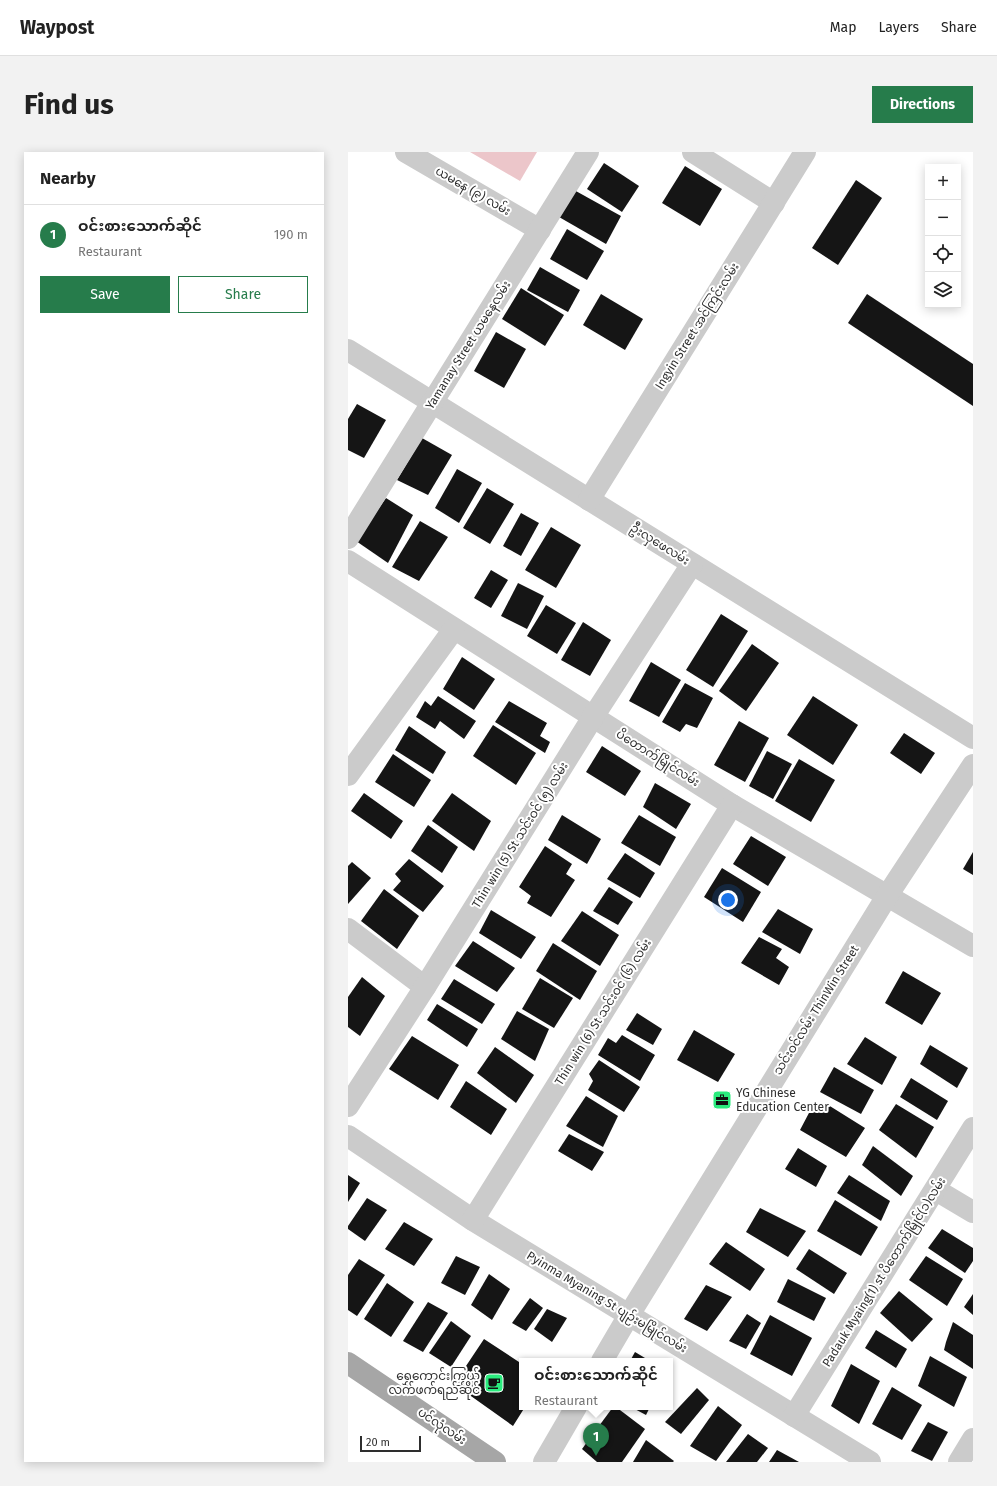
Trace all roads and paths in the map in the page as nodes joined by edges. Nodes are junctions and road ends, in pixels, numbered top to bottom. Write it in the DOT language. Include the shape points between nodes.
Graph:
graph roads {
  1 [pos="406,152"];
  2 [pos="588,152"];
  3 [pos="693,152"];
  4 [pos="805,152"];
  5 [pos="774,203"];
  6 [pos="540,230"];
  7 [pos="348,350"];
  8 [pos="432,402"];
  9 [pos="589,500"];
  10 [pos="348,538"];
  11 [pos="348,561"];
  12 [pos="692,564"];
  13 [pos="454,629"];
  14 [pos="593,717"];
  15 [pos="973,738"];
  16 [pos="973,765"];
  17 [pos="348,775"];
  18 [pos="732,805"];
  19 [pos="886,896"];
  20 [pos="348,929"];
  21 [pos="973,946"];
  22 [pos="425,987"];
  23 [pos="348,1106"];
  24 [pos="973,1128"];
  25 [pos="348,1136"];
  26 [pos="936,1190"];
  27 [pos="973,1212"];
  28 [pos="473,1220"];
  29 [pos="629,1315"];
  30 [pos="604,1358"];
  31 [pos="348,1363"];
  32 [pos="574,1410"];
  33 [pos="794,1416"];
  34 [pos="973,1439"];
  35 [pos="496,1462"];
  36 [pos="544,1462"];
  37 [pos="870,1462"];
  38 [pos="959,1462"];
  1 -- 6 [label="street, ယမနေ (၉) လမ်း"];
  2 -- 6 [label="street, Yamanay Street ယမနေလမ်း"];
  3 -- 5 [label="street"];
  4 -- 5 [label="street, Ingyin Street အင်ကြင်းလမ်း"];
  5 -- 9 [label="street, Ingyin Street အင်ကြင်းလမ်း"];
  6 -- 8 [label="street, Yamanay Street ယမနေလမ်း"];
  7 -- 8 [label="street, ဦးလှဖေလမ်း"];
  8 -- 9 [label="street, ဦးလှဖေလမ်း"];
  8 -- 10 [label="street, Yamanay Street ယမနေလမ်း"];
  9 -- 12 [label="street, ဦးလှဖေလမ်း"];
  11 -- 13 [label="street, ပိတောက်မြိုင်လမ်း"];
  12 -- 14 [label="street, Thin win (5) St သင်းဝင် (၅) လမ်း"];
  12 -- 15 [label="street, ဦးလှဖေလမ်း"];
  13 -- 14 [label="street, ပိတောက်မြိုင်လမ်း"];
  13 -- 17 [label="street"];
  14 -- 18 [label="street, ပိတောက်မြိုင်လမ်း"];
  14 -- 22 [label="street, Thin win (5) St သင်းဝင် (၅) လမ်း"];
  16 -- 19 [label="street, သင်းဝင်လမ်း ThinWin Street"];
  18 -- 19 [label="street, ပိတောက်မြိုင်လမ်း"];
  18 -- 28 [label="street, Thin win (6) St သင်းဝင် (၆) လမ်း"];
  19 -- 21 [label="street, ပိတောက်မြိုင်လမ်း"];
  19 -- 29 [label="street, သင်းဝင်လမ်း ThinWin Street"];
  20 -- 22 [label="street"];
  22 -- 23 [label="street, Thin win (5) St သင်းဝင် (၅) လမ်း"];
  24 -- 26 [label="street, Padauk Myaing(1) st ပိတောက်မြိုင်(၁)လမ်း"];
  25 -- 28 [label="street, Pyinma Myaning St ပျဉ်းမမြိုင်လမ်း"];
  26 -- 27 [label="street"];
  26 -- 33 [label="street, Padauk Myaing(1) st ပိတောက်မြိုင်(၁)လမ်း"];
  28 -- 29 [label="street, Pyinma Myaning St ပျဉ်းမမြိုင်လမ်း"];
  29 -- 30 [label="street, သင်းဝင်လမ်း ThinWin Street"];
  29 -- 33 [label="street, Pyinma Myaning St ပျဉ်းမမြိုင်လမ်း"];
  31 -- 35 [label="main road, ပင်လုံလမ်း"];
  32 -- 36 [label="street"];
  33 -- 37 [label="street, Pyinma Myaning St ပျဉ်းမမြိုင်လမ်း"];
  34 -- 38 [label="street"];
}
